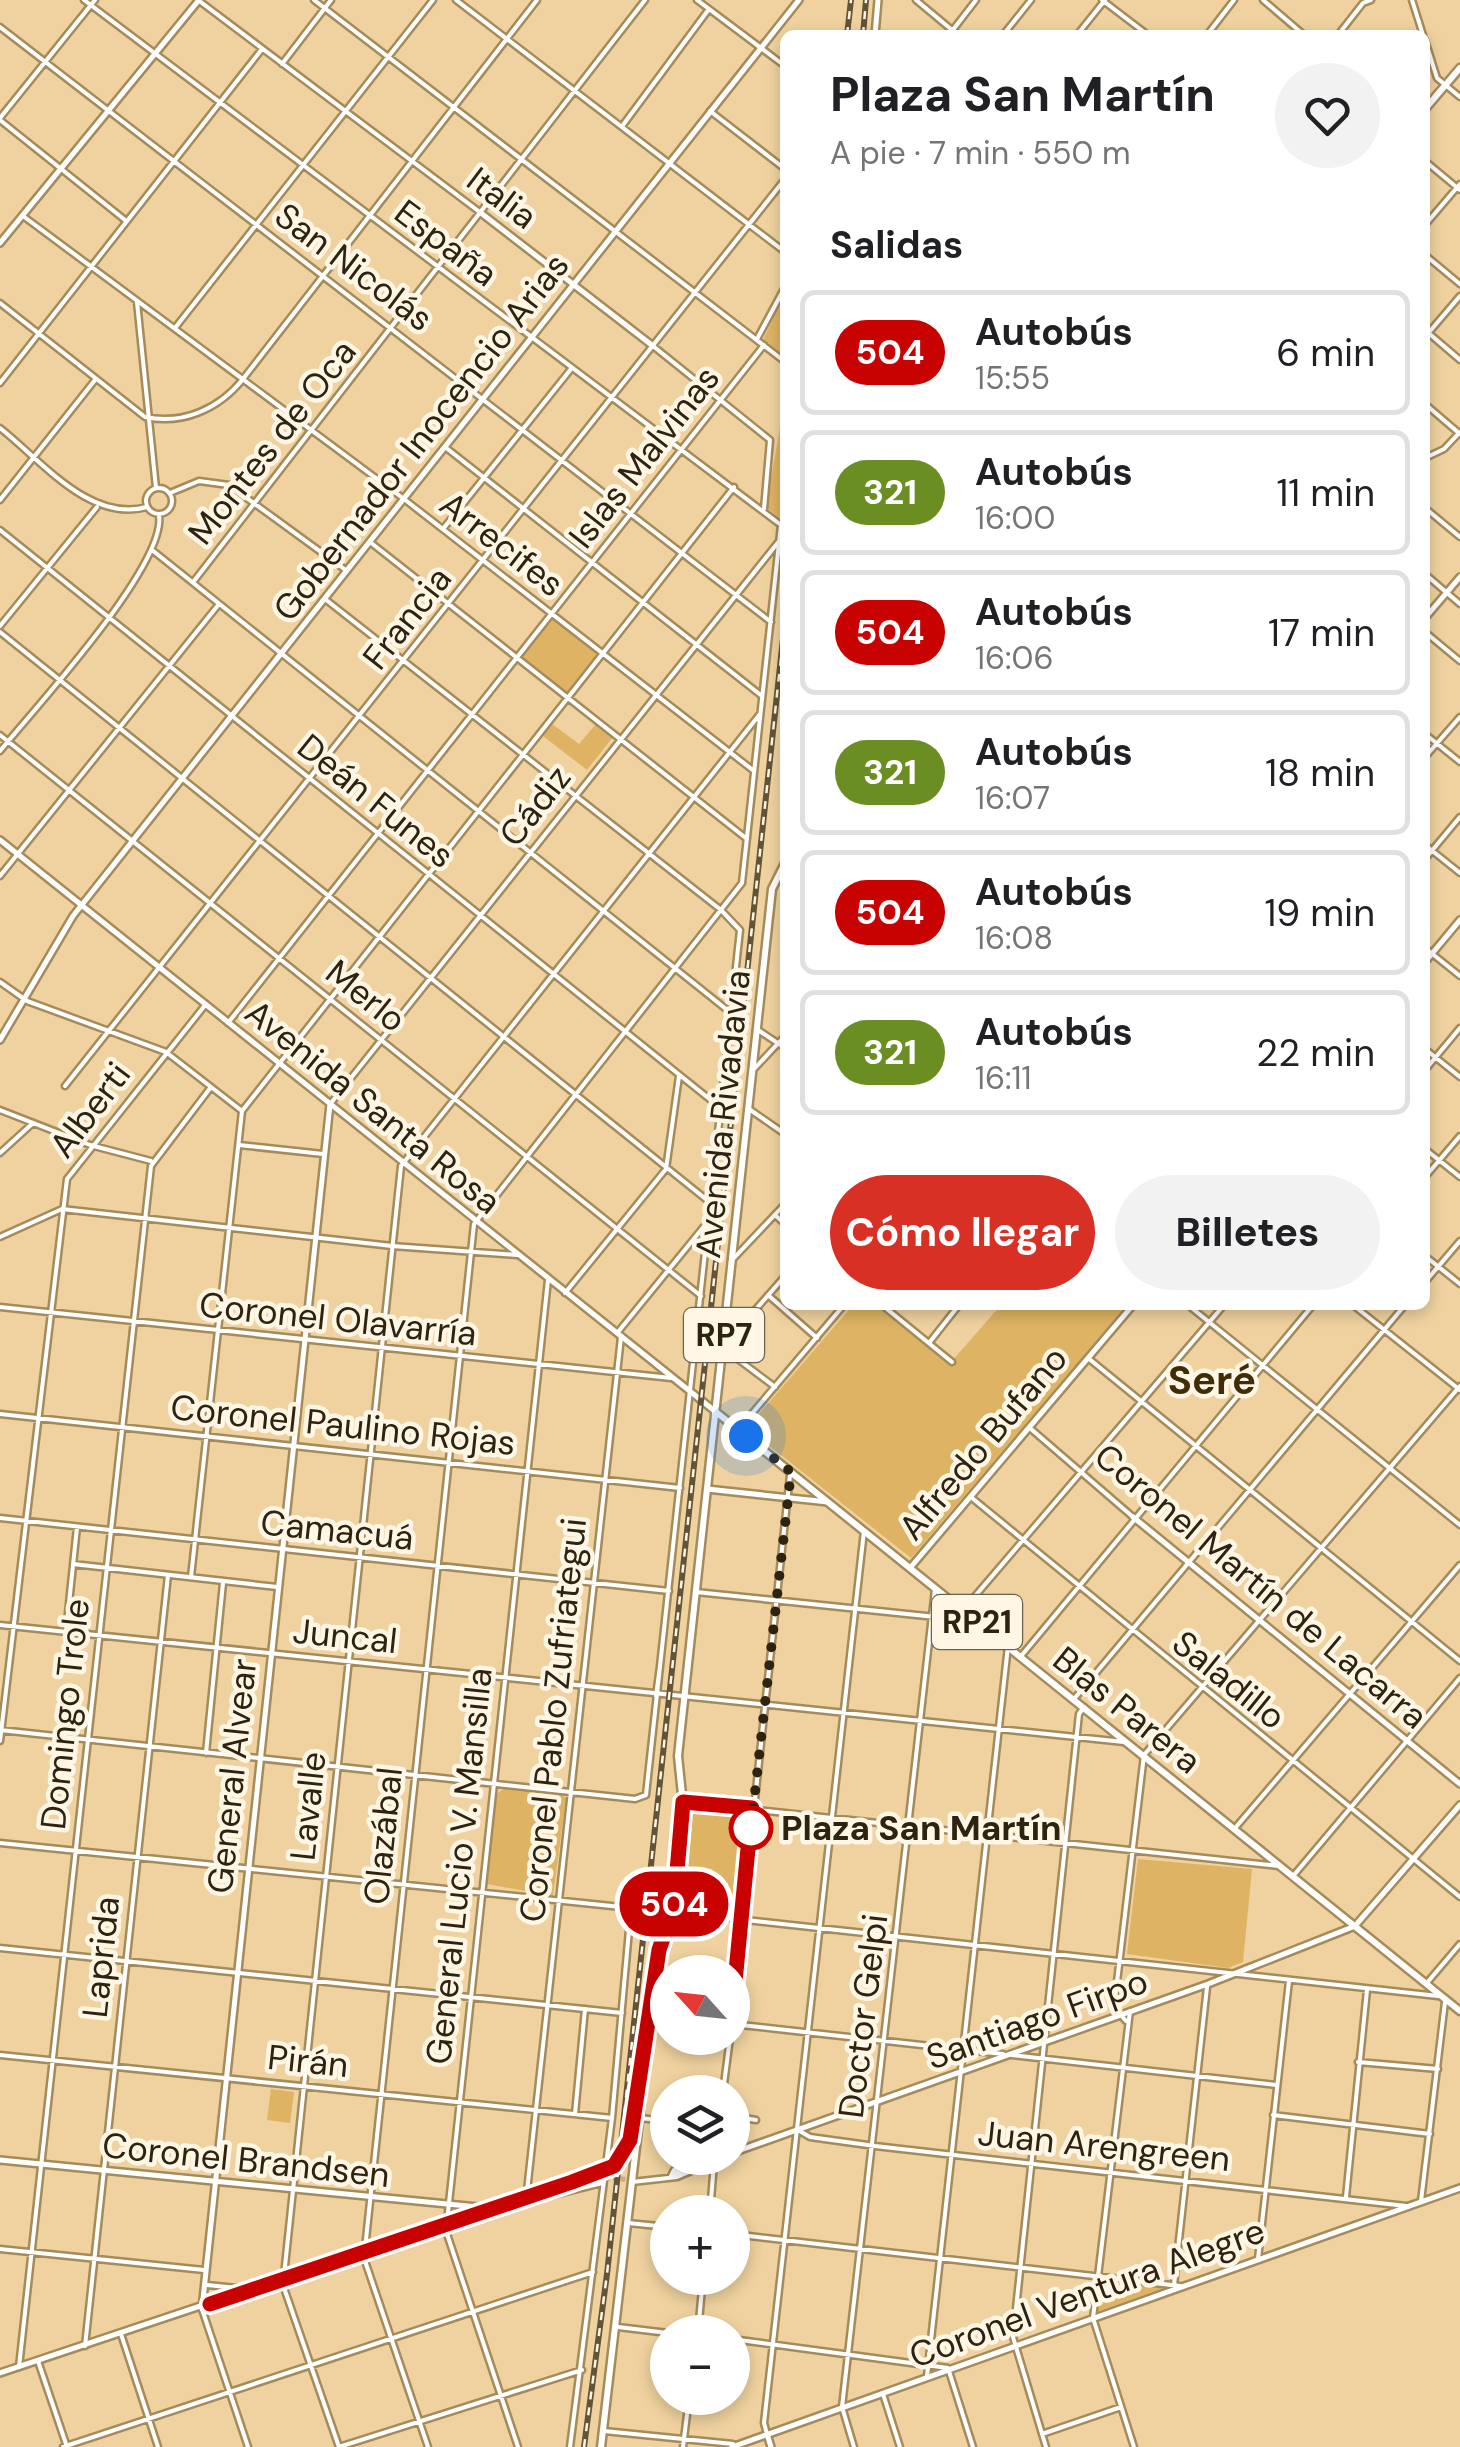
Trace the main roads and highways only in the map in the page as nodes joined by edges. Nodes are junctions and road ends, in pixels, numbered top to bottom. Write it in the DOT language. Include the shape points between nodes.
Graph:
graph roads {
  1 [pos="1460,68"];
  2 [pos="1430,104"];
  3 [pos="780,871"];
  4 [pos="716,1412"];
  5 [pos="1460,2011"];
  6 [pos="601,2447"];
  1 -- 2 [label="main road"];
  3 -- 4 [label="main road, Avenida Rivadavia / RP7"];
  4 -- 5 [label="main road, Blas Parera / RP21"];
  4 -- 6 [label="main road, RP7" via="678,1756 683,1802 672,1912 659,1950"];
}
